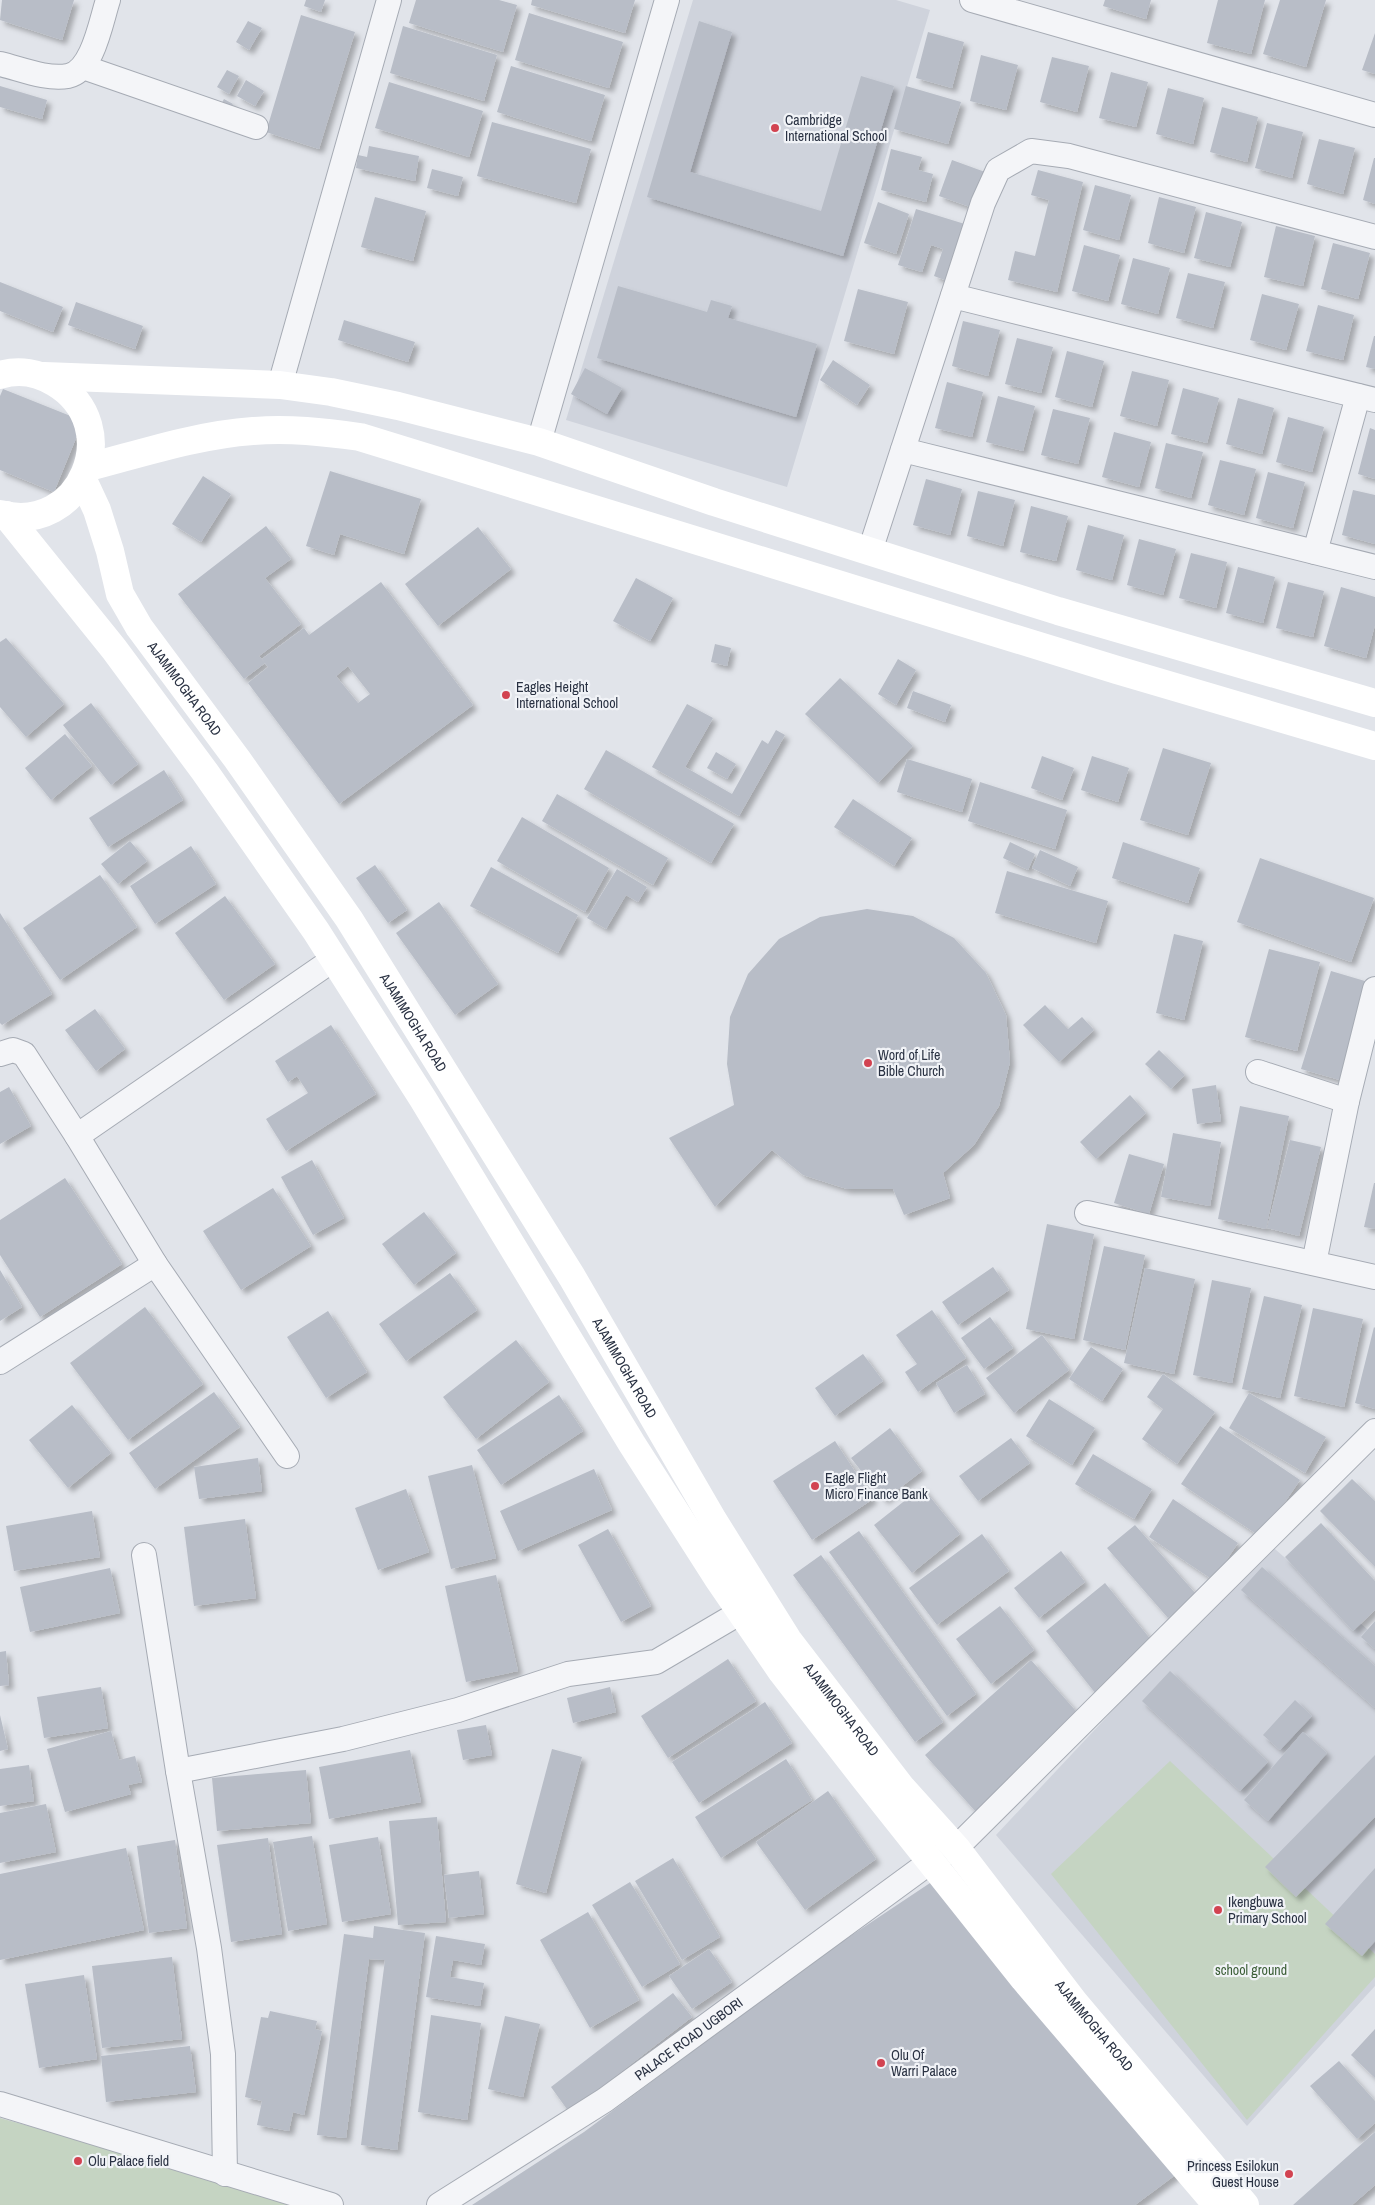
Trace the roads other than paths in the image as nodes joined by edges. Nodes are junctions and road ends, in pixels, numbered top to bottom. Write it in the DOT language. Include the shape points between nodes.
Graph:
graph roads {
  1 [pos="108,0"];
  2 [pos="389,0"];
  3 [pos="667,0"];
  4 [pos="972,0"];
  5 [pos="0,64"];
  6 [pos="83,67"];
  7 [pos="1375,115"];
  8 [pos="256,127"];
  9 [pos="1375,237"];
  10 [pos="953,296"];
  11 [pos="1,374"];
  12 [pos="44,376"];
  13 [pos="280,385"];
  14 [pos="1367,398"];
  15 [pos="539,442"];
  16 [pos="903,450"];
  17 [pos="86,474"];
  18 [pos="3,514"];
  19 [pos="870,551"];
  20 [pos="1315,552"];
  21 [pos="1375,567"];
  22 [pos="1375,703"];
  23 [pos="1375,746"];
  24 [pos="334,959"];
  25 [pos="1375,989"];
  26 [pos="0,1054"];
  27 [pos="1258,1072"];
  28 [pos="1347,1101"];
  29 [pos="77,1136"];
  30 [pos="1087,1213"];
  31 [pos="1314,1263"];
  32 [pos="155,1264"];
  33 [pos="1375,1277"];
  34 [pos="0,1362"];
  35 [pos="1375,1431"];
  36 [pos="287,1456"];
  37 [pos="144,1555"];
  38 [pos="741,1612"];
  39 [pos="178,1771"];
  40 [pos="956,1848"];
  41 [pos="930,1862"];
  42 [pos="0,2104"];
  43 [pos="225,2174"];
  44 [pos="331,2205"];
  45 [pos="439,2205"];
  46 [pos="1217,2205"];
  47 [pos="1245,2205"];
  1 -- 6 [label="street" via="91,55"];
  2 -- 13 [label="street"];
  3 -- 15 [label="street"];
  4 -- 7 [label="street"];
  5 -- 6 [label="street" via="41,75 69,76"];
  6 -- 8 [label="street"];
  9 -- 10 [label="street" via="1069,156 1031,150 998,170 983,203"];
  10 -- 14 [label="street"];
  10 -- 16 [label="street"];
  11 -- 12 [label="main road" via="23,372"];
  12 -- 13 [label="main road"];
  12 -- 17 [label="main road" via="68,391 85,413 92,440"];
  13 -- 15 [label="main road" via="398,406"];
  14 -- 20 [label="street"];
  15 -- 19 [label="main road"];
  16 -- 19 [label="street"];
  16 -- 20 [label="street"];
  17 -- 18 [label="main road" via="69,498 50,510 29,516"];
  17 -- 23 [label="main road" via="202,438 253,431 305,430 360,437"];
  17 -- 40 [label="main road, AJAMIMOGHA ROAD" via="120,594 139,627 349,919 572,1276 713,1520 788,1640 901,1787"];
  18 -- 24 [label="main road, AJAMIMOGHA ROAD" via="120,656"];
  19 -- 22 [label="main road" via="1058,611"];
  20 -- 21 [label="street"];
  24 -- 29 [label="street"];
  24 -- 38 [label="main road, AJAMIMOGHA ROAD" via="423,1099 632,1444"];
  25 -- 28 [label="street"];
  26 -- 29 [label="street" via="13,1050 24,1054"];
  27 -- 28 [label="street"];
  28 -- 31 [label="street"];
  29 -- 32 [label="street"];
  30 -- 31 [label="street"];
  31 -- 33 [label="street"];
  32 -- 34 [label="street"];
  32 -- 36 [label="street"];
  35 -- 40 [label="street, PALACE ROAD UGBORI"];
  37 -- 39 [label="street"];
  38 -- 39 [label="street" via="656,1662 568,1674 458,1710 343,1739"];
  38 -- 41 [label="main road, AJAMIMOGHA ROAD" via="782,1672"];
  39 -- 43 [label="street" via="209,1948 223,2054"];
  40 -- 41 [label="street, PALACE ROAD UGBORI"];
  40 -- 47 [label="main road, AJAMIMOGHA ROAD" via="1074,2002"];
  41 -- 45 [label="street, PALACE ROAD UGBORI" via="605,2100"];
  41 -- 46 [label="main road, AJAMIMOGHA ROAD"];
  42 -- 43 [label="street"];
  43 -- 44 [label="street"];
}
